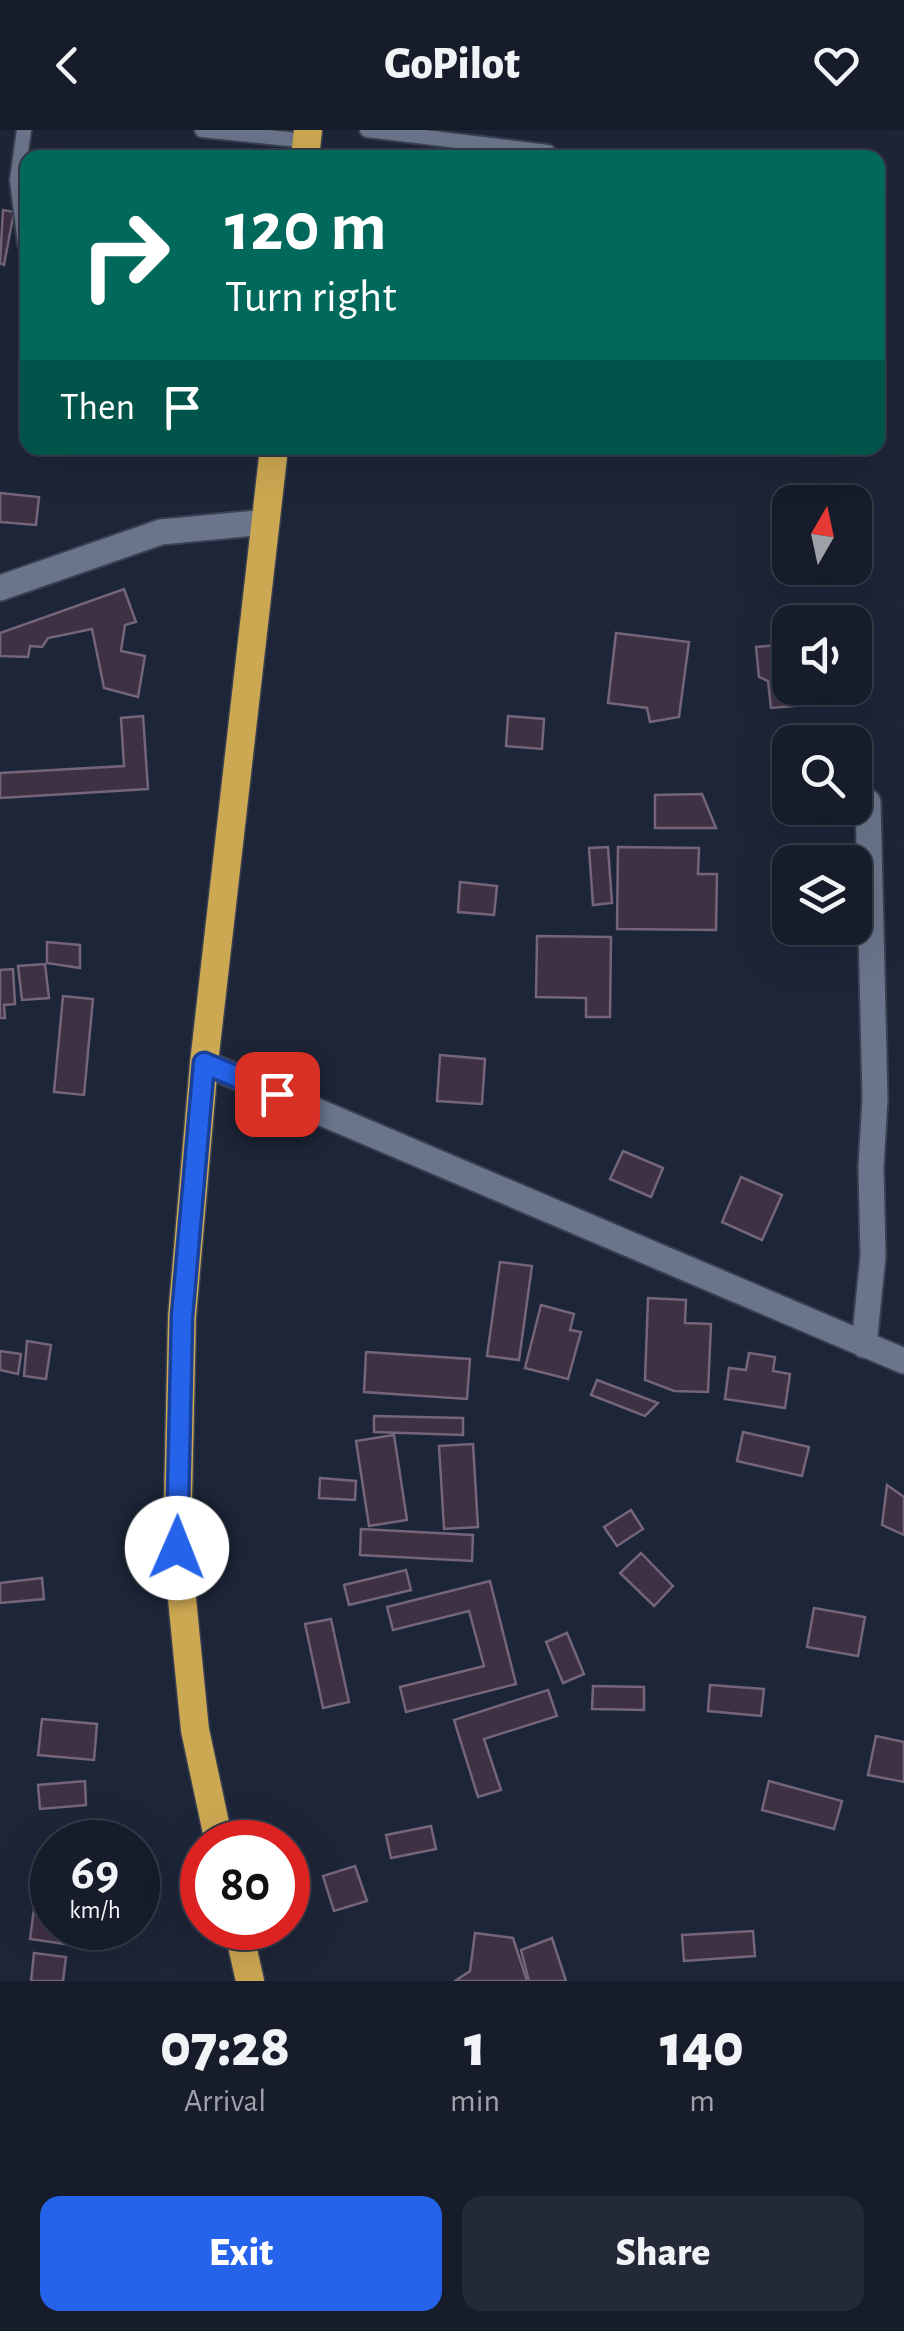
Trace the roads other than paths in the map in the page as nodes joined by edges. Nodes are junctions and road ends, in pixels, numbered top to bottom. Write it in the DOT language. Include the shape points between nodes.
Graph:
graph roads {
  1 [pos="202,130"];
  2 [pos="368,130"];
  3 [pos="307,143"];
  4 [pos="532,150"];
  5 [pos="20,159"];
  6 [pos="20,207"];
  7 [pos="273,455"];
  8 [pos="266,522"];
  9 [pos="0,588"];
  10 [pos="869,825"];
  11 [pos="204,1063"];
  12 [pos="864,1345"];
  13 [pos="904,1360"];
  14 [pos="214,1820"];
  15 [pos="243,1950"];
  16 [pos="250,1981"];
  1 -- 3 [label="lane"];
  2 -- 4 [label="lane"];
  5 -- 6 [label="lane"];
  7 -- 8 [label="highway"];
  8 -- 9 [label="street" via="161,532"];
  8 -- 11 [label="highway"];
  10 -- 12 [label="street" via="876,1099 874,1256"];
  11 -- 12 [label="street"];
  11 -- 14 [label="highway" via="182,1317 177,1548 194,1730"];
  12 -- 13 [label="street"];
  15 -- 16 [label="highway"];
}
